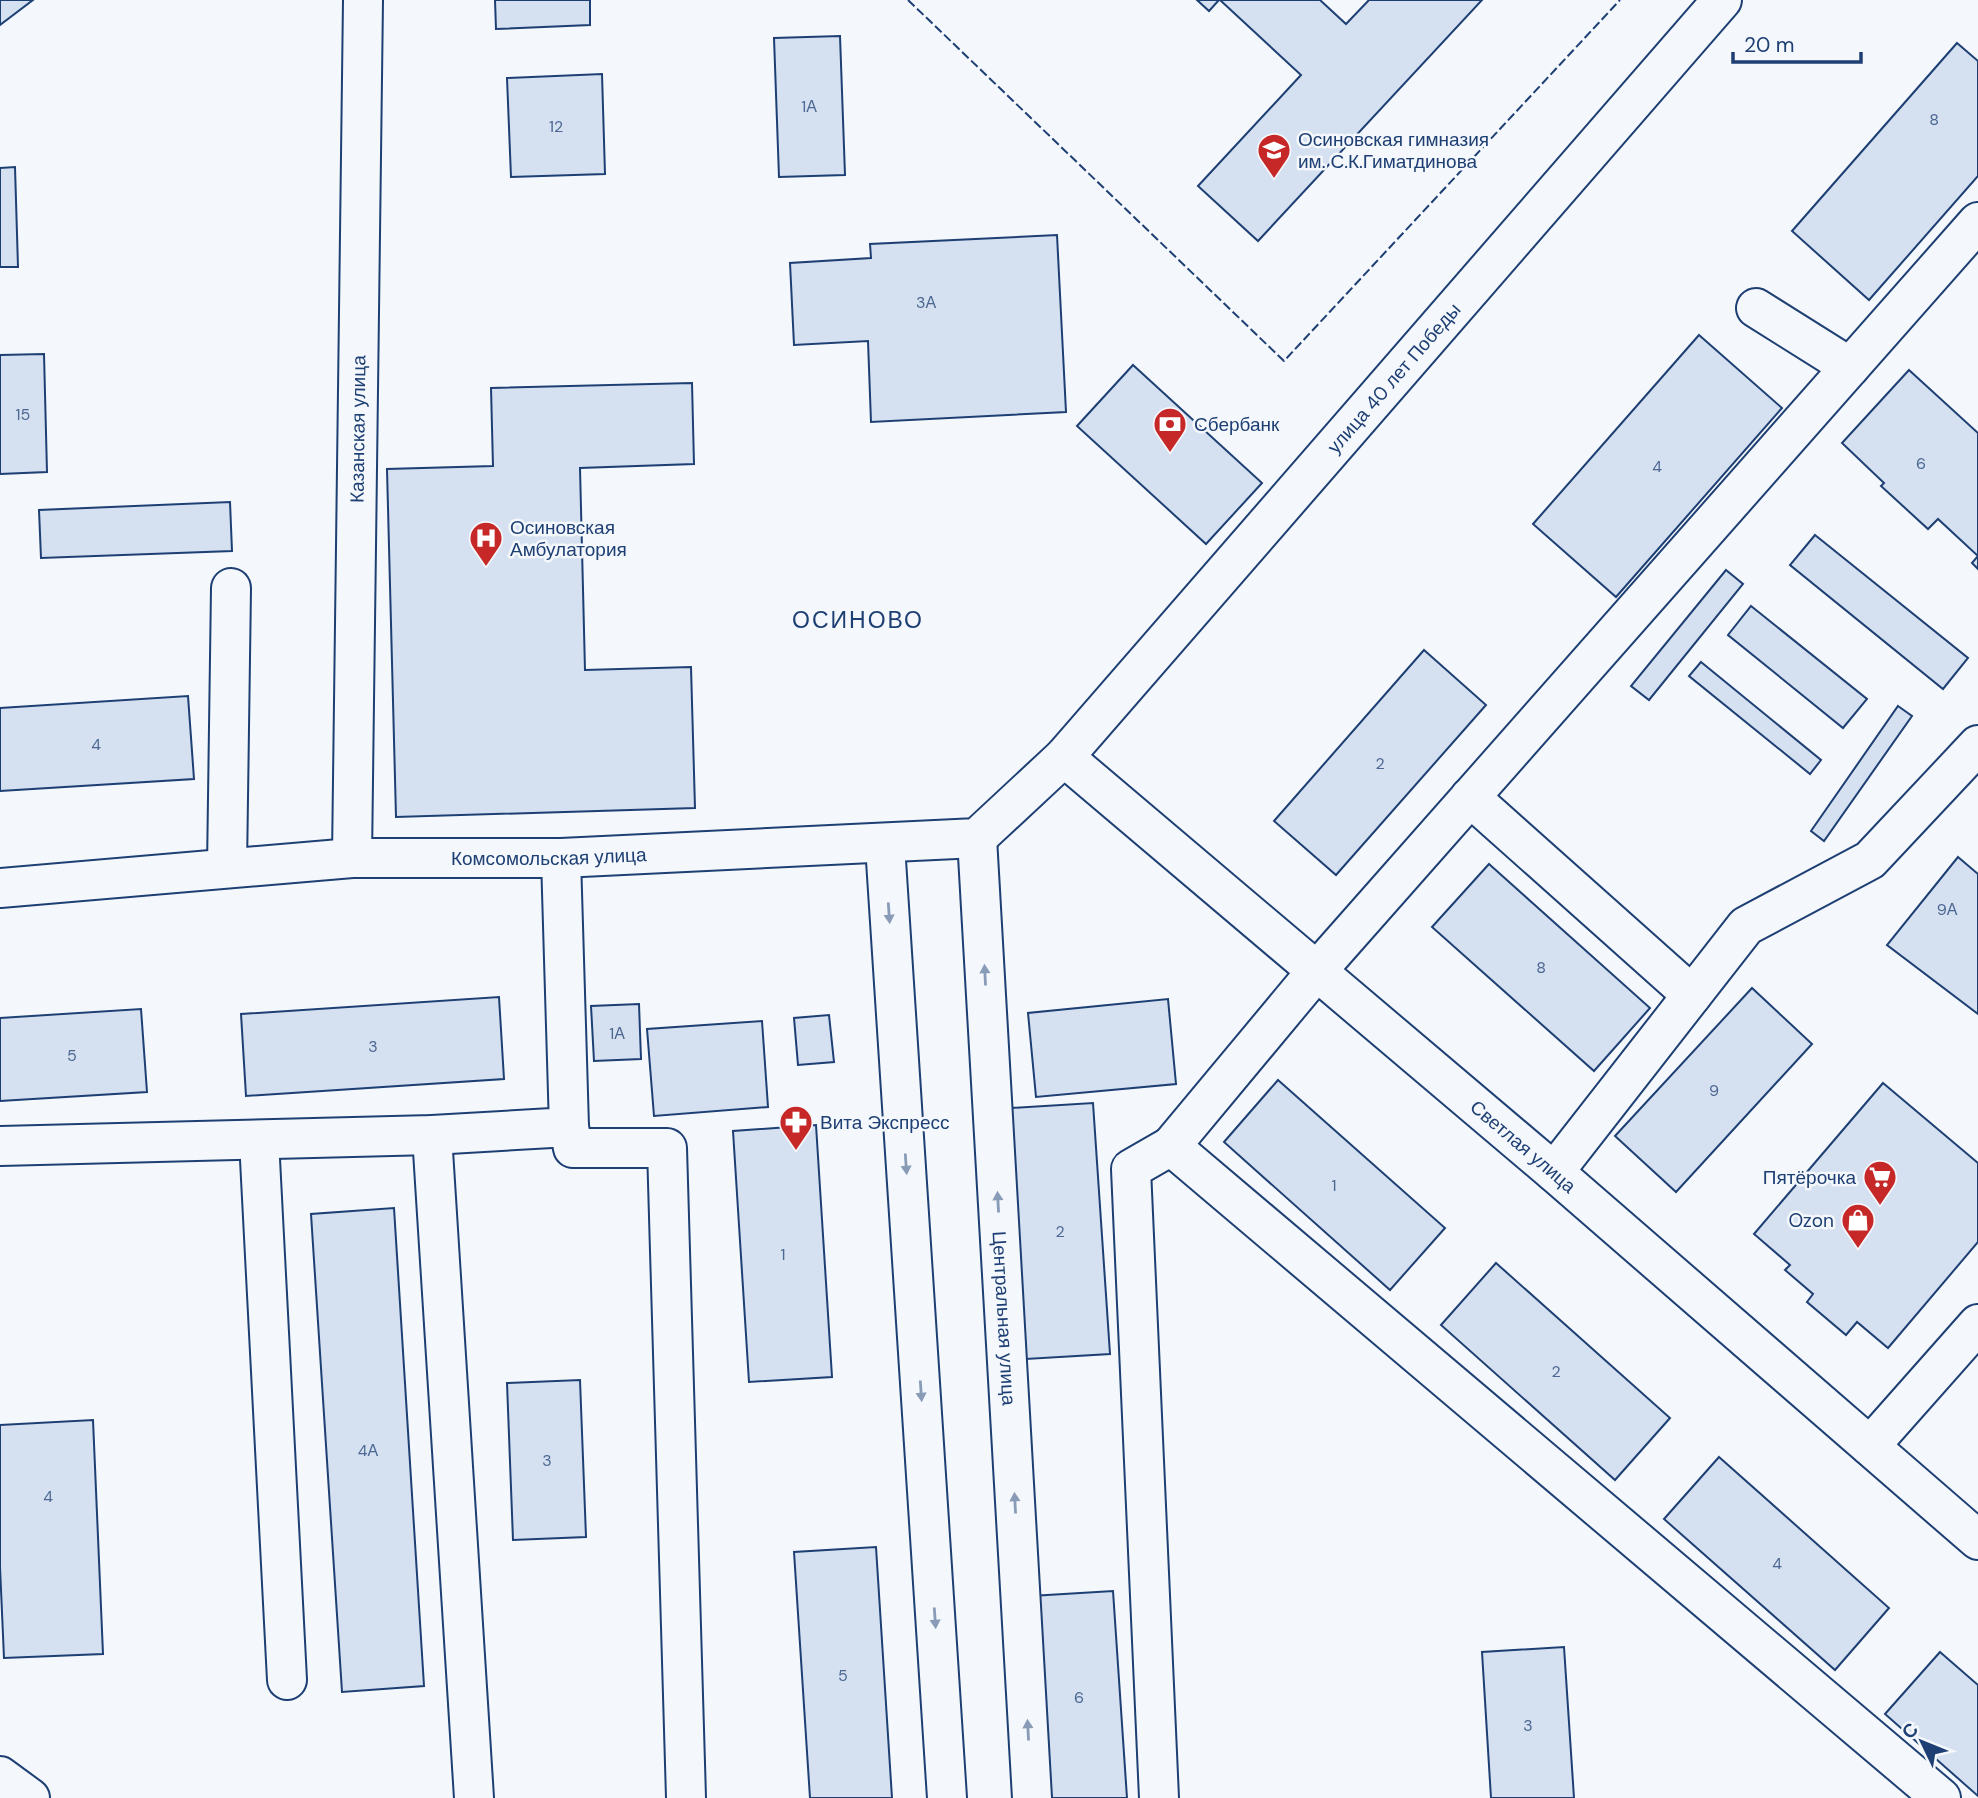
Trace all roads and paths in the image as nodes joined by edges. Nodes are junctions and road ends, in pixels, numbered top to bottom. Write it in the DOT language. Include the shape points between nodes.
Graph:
graph roads {
  1 [pos="363,0"];
  2 [pos="1722,0"];
  3 [pos="1978,222"];
  4 [pos="1756,308"];
  5 [pos="1850,367"];
  6 [pos="232,588"];
  7 [pos="1978,745"];
  8 [pos="1064,757"];
  9 [pos="1470,797"];
  10 [pos="977,838"];
  11 [pos="885,845"];
  12 [pos="352,858"];
  13 [pos="561,858"];
  14 [pos="227,868"];
  15 [pos="0,888"];
  16 [pos="1315,973"];
  17 [pos="1692,995"];
  18 [pos="569,1127"];
  19 [pos="432,1135"];
  20 [pos="259,1140"];
  21 [pos="0,1146"];
  22 [pos="1171,1146"];
  23 [pos="1554,1172"];
  24 [pos="1978,1324"];
  25 [pos="1870,1446"];
  26 [pos="1978,1539"];
  27 [pos="287,1680"];
  28 [pos="0,1776"];
  29 [pos="30,1798"];
  30 [pos="474,1798"];
  31 [pos="686,1798"];
  32 [pos="947,1798"];
  33 [pos="1032,1798"];
  34 [pos="1159,1798"];
  35 [pos="1941,1798"];
  1 -- 12 [label="street, Казанская улица"];
  2 -- 8 [label="street, улица 40 лет Победы"];
  3 -- 5 [label="street"];
  4 -- 5 [label="street"];
  5 -- 9 [label="street"];
  6 -- 14 [label="street"];
  7 -- 17 [label="street" via="1870,860 1746,926"];
  8 -- 10 [label="street"];
  8 -- 16 [label="street, Светлая улица"];
  9 -- 16 [label="street"];
  9 -- 17 [label="street"];
  10 -- 11 [label="street, Комсомольская улица"];
  33 -- 10 [label="street, Центральная улица, one-way"];
  11 -- 13 [label="street, Комсомольская улица"];
  11 -- 32 [label="street, one-way"];
  12 -- 13 [label="street, Комсомольская улица"];
  12 -- 14 [label="street, Комсомольская улица"];
  13 -- 18 [label="street"];
  14 -- 15 [label="street, Комсомольская улица"];
  16 -- 22 [label="street"];
  16 -- 23 [label="street, Светлая улица"];
  17 -- 23 [label="street"];
  18 -- 19 [label="street"];
  18 -- 31 [label="street" via="573,1148 667,1148"];
  19 -- 20 [label="street"];
  19 -- 30 [label="street"];
  20 -- 21 [label="street"];
  20 -- 27 [label="street"];
  22 -- 34 [label="street" via="1131,1169"];
  22 -- 35 [label="street"];
  23 -- 25 [label="street, Светлая улица"];
  24 -- 25 [label="street"];
  25 -- 26 [label="street, Светлая улица"];
  28 -- 29 [label="street"];
}
